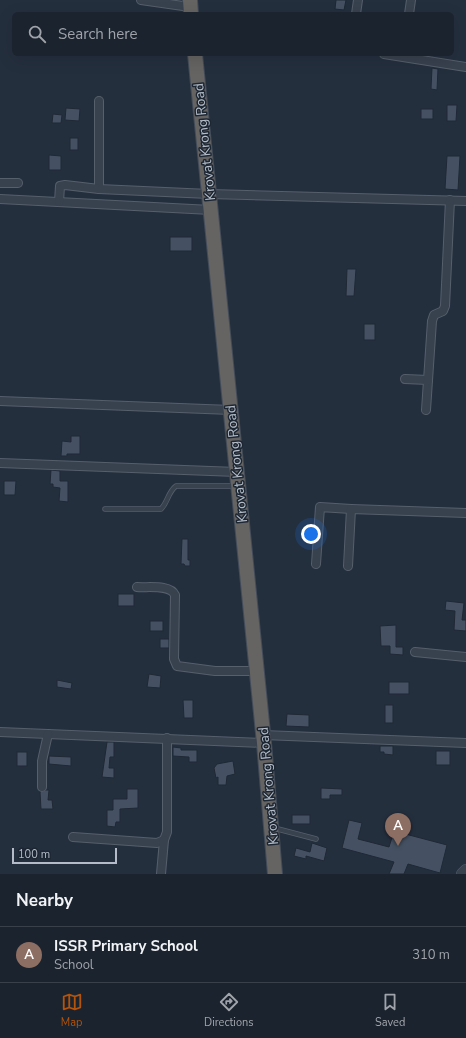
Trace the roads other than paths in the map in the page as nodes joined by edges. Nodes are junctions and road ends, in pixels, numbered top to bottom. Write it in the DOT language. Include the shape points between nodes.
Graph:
graph roads {
  1 [pos="141,0"];
  2 [pos="358,0"];
  3 [pos="411,0"];
  4 [pos="190,7"];
  5 [pos="356,12"];
  6 [pos="409,12"];
  7 [pos="196,56"];
  8 [pos="405,56"];
  9 [pos="466,67"];
  10 [pos="99,102"];
  11 [pos="0,183"];
  12 [pos="18,183"];
  13 [pos="99,189"];
  14 [pos="209,194"];
  15 [pos="0,199"];
  16 [pos="450,200"];
  17 [pos="466,201"];
  18 [pos="59,202"];
  19 [pos="211,210"];
  20 [pos="405,379"];
  21 [pos="428,380"];
  22 [pos="0,401"];
  23 [pos="231,410"];
  24 [pos="426,410"];
  25 [pos="0,463"];
  26 [pos="237,472"];
  27 [pos="238,486"];
  28 [pos="105,509"];
  29 [pos="351,509"];
  30 [pos="466,513"];
  31 [pos="316,564"];
  32 [pos="348,566"];
  33 [pos="137,587"];
  34 [pos="415,652"];
  35 [pos="466,657"];
  36 [pos="257,671"];
  37 [pos="0,732"];
  38 [pos="48,734"];
  39 [pos="167,738"];
  40 [pos="264,739"];
  41 [pos="466,743"];
  42 [pos="42,788"];
  43 [pos="271,827"];
  44 [pos="74,837"];
  45 [pos="316,839"];
  46 [pos="164,840"];
  47 [pos="466,870"];
  48 [pos="161,874"];
  49 [pos="275,874"];
  50 [pos="462,874"];
  1 -- 4 [label="street"];
  2 -- 5 [label="street"];
  3 -- 6 [label="street"];
  7 -- 14 [label="highway, Krovat Krong Road"];
  8 -- 9 [label="street"];
  10 -- 13 [label="street"];
  11 -- 12 [label="street"];
  13 -- 14 [label="street"];
  13 -- 18 [label="street" via="60,186"];
  14 -- 16 [label="street"];
  14 -- 19 [label="highway, Krovat Krong Road"];
  15 -- 18 [label="street"];
  16 -- 17 [label="street"];
  16 -- 21 [label="street" via="445,306 434,315 432,321"];
  18 -- 19 [label="street"];
  19 -- 23 [label="highway, Krovat Krong Road"];
  20 -- 21 [label="street"];
  21 -- 24 [label="street"];
  22 -- 23 [label="street"];
  23 -- 26 [label="highway, Krovat Krong Road"];
  25 -- 26 [label="street"];
  26 -- 27 [label="highway, Krovat Krong Road"];
  27 -- 28 [label="lane" via="176,486 161,509"];
  27 -- 36 [label="highway, Krovat Krong Road"];
  29 -- 30 [label="street"];
  29 -- 31 [label="street" via="320,507"];
  29 -- 32 [label="street"];
  33 -- 36 [label="street" via="167,588 173,592 174,659 177,666 215,671"];
  34 -- 35 [label="street"];
  36 -- 40 [label="highway, Krovat Krong Road"];
  37 -- 38 [label="street"];
  38 -- 39 [label="street"];
  38 -- 42 [label="street" via="42,761"];
  39 -- 40 [label="street"];
  39 -- 46 [label="street" via="167,832"];
  40 -- 41 [label="street"];
  40 -- 43 [label="highway, Krovat Krong Road"];
  43 -- 45 [label="lane"];
  43 -- 49 [label="highway, Krovat Krong Road"];
  44 -- 46 [label="street" via="157,843"];
  46 -- 48 [label="street"];
  47 -- 50 [label="street"];
}
